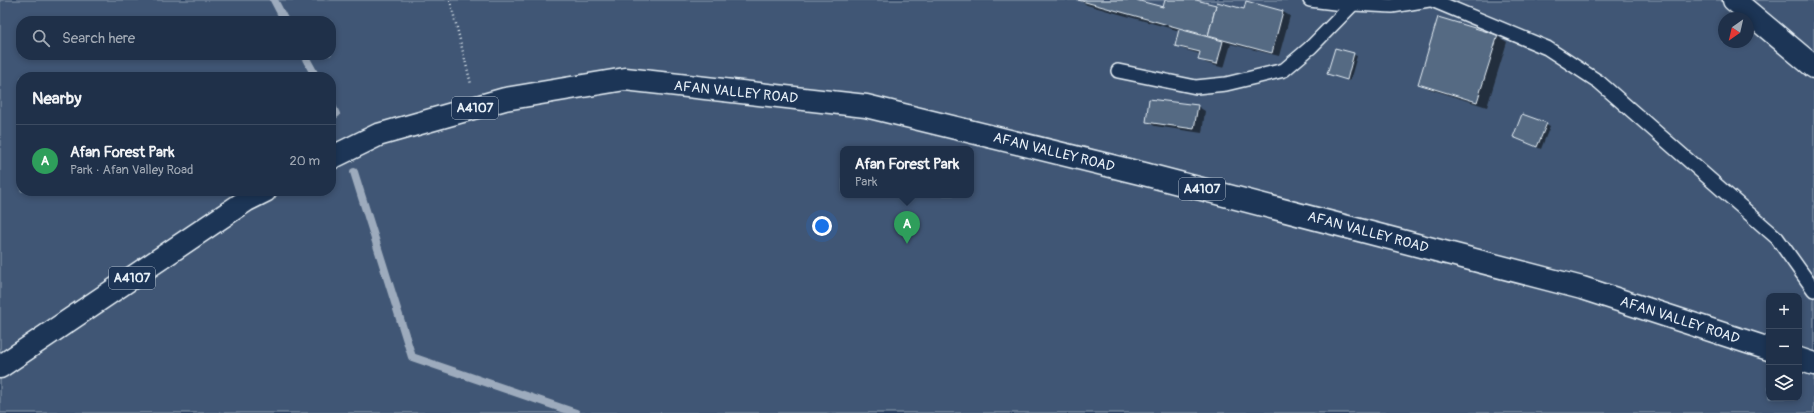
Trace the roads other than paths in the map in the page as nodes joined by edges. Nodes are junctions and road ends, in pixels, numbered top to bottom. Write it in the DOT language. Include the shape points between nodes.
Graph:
graph roads {
  1 [pos="1310,0"];
  2 [pos="1430,0"];
  3 [pos="1734,0"];
  4 [pos="1353,4"];
  5 [pos="1814,67"];
  6 [pos="1118,71"];
  7 [pos="336,156"];
  8 [pos="255,196"];
  9 [pos="1814,290"];
  10 [pos="1766,348"];
  11 [pos="1802,360"];
  12 [pos="1814,364"];
  13 [pos="0,367"];
  1 -- 4 [label="lane"];
  2 -- 4 [label="lane" via="1392,6"];
  2 -- 9 [label="lane" via="1547,48 1599,82 1777,238"];
  3 -- 5 [label="main road"];
  4 -- 6 [label="lane" via="1284,70 1226,84 1196,86"];
  7 -- 10 [label="main road, AFAN VALLEY ROAD / A4107" via="378,135 506,99 625,79 866,106 1144,174 1582,288"];
  8 -- 13 [label="main road, A4107"];
  11 -- 12 [label="main road"];
}
